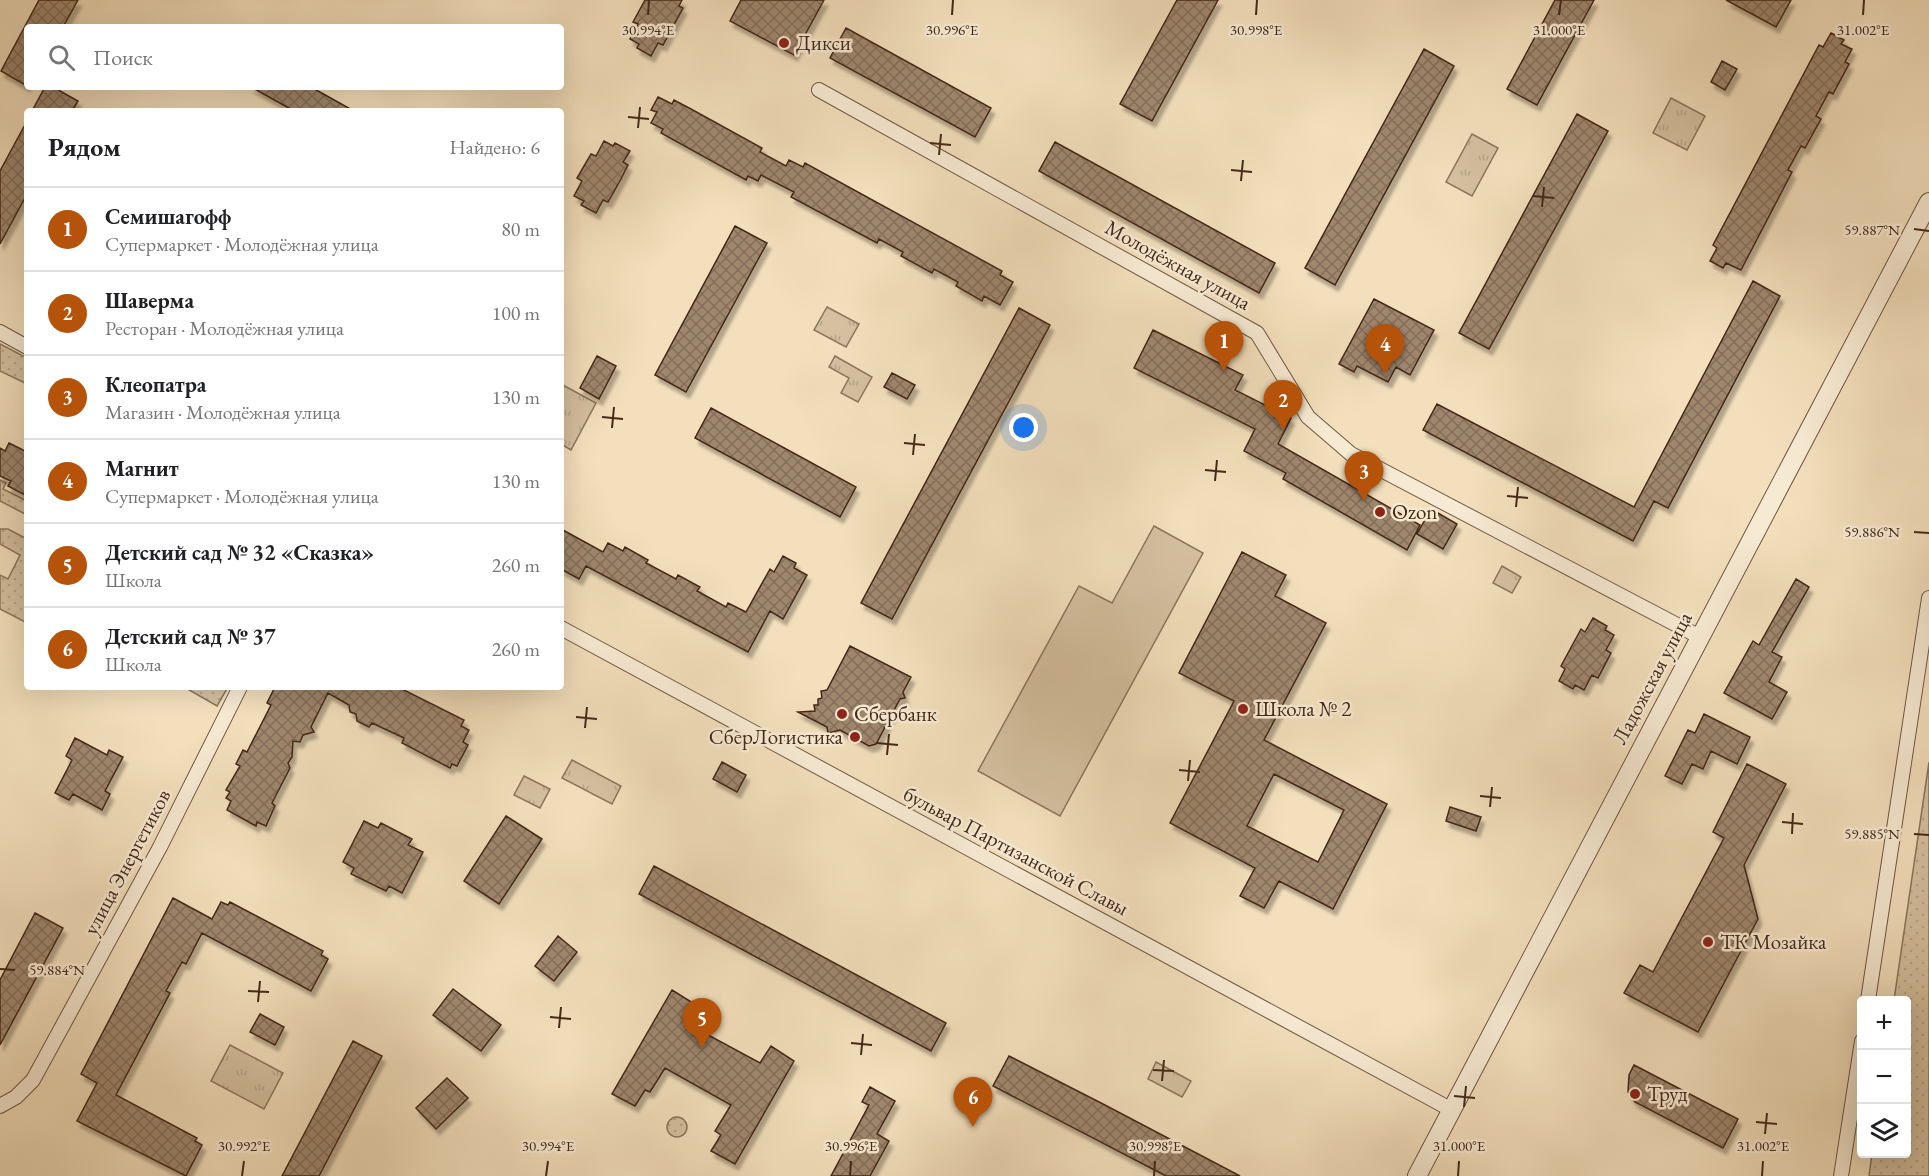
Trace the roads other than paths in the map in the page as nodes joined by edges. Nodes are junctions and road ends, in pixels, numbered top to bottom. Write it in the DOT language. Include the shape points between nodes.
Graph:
graph roads {
  1 [pos="819,90"];
  2 [pos="1929,202"];
  3 [pos="0,332"];
  4 [pos="24,345"];
  5 [pos="1929,598"];
  6 [pos="564,630"];
  7 [pos="1700,637"];
  8 [pos="238,690"];
  9 [pos="1869,996"];
  10 [pos="1861,1050"];
  11 [pos="0,1107"];
  12 [pos="1452,1110"];
  13 [pos="1417,1176"];
  14 [pos="1841,1176"];
  1 -- 7 [label="street, Молодёжная улица" via="1257,333 1308,417 1351,454"];
  2 -- 7 [label="street, Ладожская улица"];
  3 -- 4 [label="street"];
  5 -- 9 [label="street"];
  6 -- 12 [label="street, бульвар Партизанской Славы"];
  7 -- 12 [label="street, Ладожская улица"];
  8 -- 11 [label="street, улица Энергетиков" via="160,847 33,1080"];
  10 -- 14 [label="street"];
  12 -- 13 [label="street, Ладожская улица"];
}
